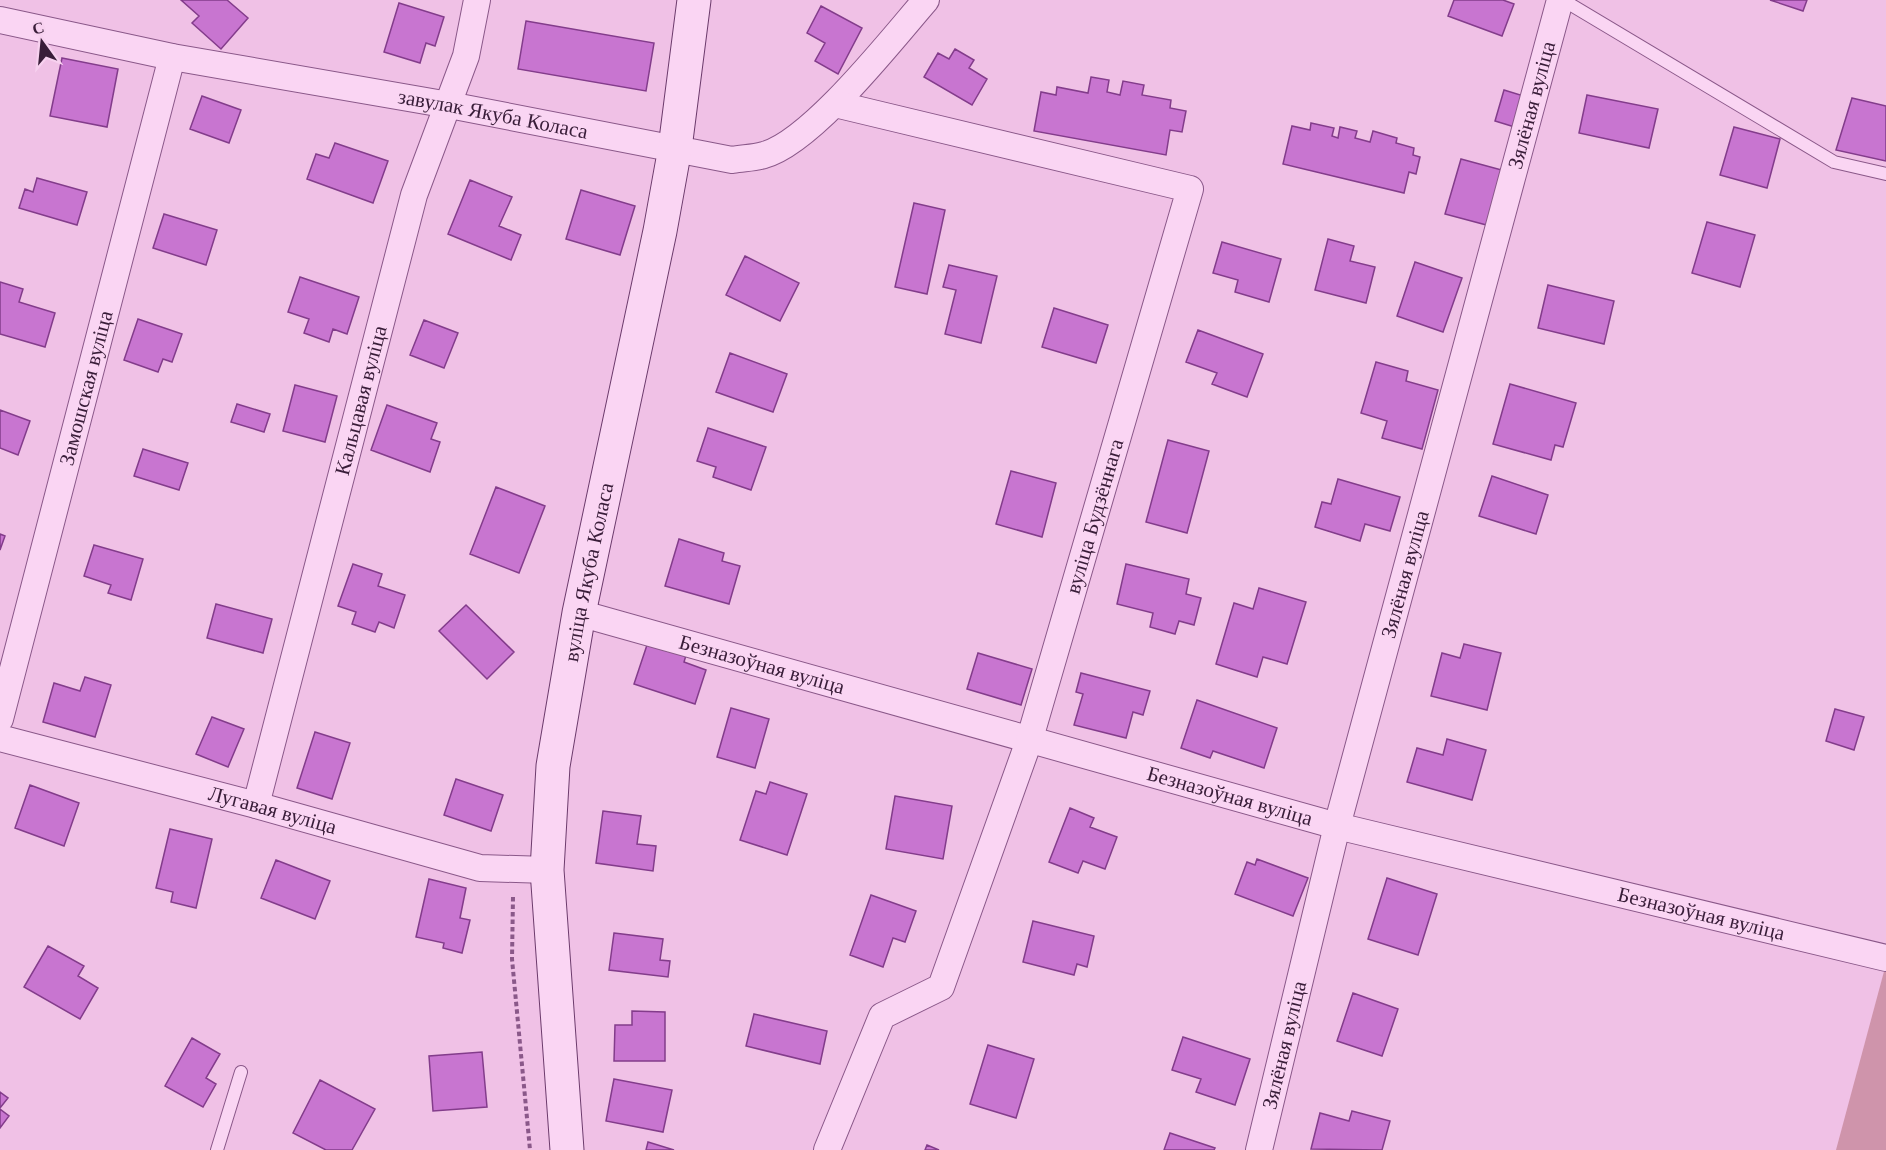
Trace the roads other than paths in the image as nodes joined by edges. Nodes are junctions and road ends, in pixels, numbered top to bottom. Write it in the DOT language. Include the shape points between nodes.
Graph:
graph roads {
  1 [pos="477,0"];
  2 [pos="694,0"];
  3 [pos="926,0"];
  4 [pos="1562,0"];
  5 [pos="0,20"];
  6 [pos="172,57"];
  7 [pos="835,104"];
  8 [pos="449,105"];
  9 [pos="675,148"];
  10 [pos="1886,174"];
  11 [pos="579,613"];
  12 [pos="0,719"];
  13 [pos="0,738"];
  14 [pos="1030,738"];
  15 [pos="256,805"];
  16 [pos="1337,826"];
  17 [pos="547,870"];
  18 [pos="1886,958"];
  19 [pos="240,1072"];
  20 [pos="217,1150"];
  21 [pos="567,1150"];
  22 [pos="827,1150"];
  23 [pos="1259,1150"];
  1 -- 8 [label="street, Кальцавая вуліца" via="466,56"];
  2 -- 9 [label="main road, вуліца Якуба Коласа"];
  3 -- 7 [label="street, завулак Якуба Коласа"];
  4 -- 10 [label="lane" via="1834,162"];
  4 -- 16 [label="street, Зялёная вуліца"];
  5 -- 6 [label="street, завулак Якуба Коласа"];
  6 -- 8 [label="street, завулак Якуба Коласа"];
  6 -- 12 [label="street, Замошская вуліца"];
  7 -- 9 [label="street, завулак Якуба Коласа" via="789,142 766,155 732,160"];
  7 -- 14 [label="street, вуліца Будзённага" via="1190,189"];
  8 -- 9 [label="street, завулак Якуба Коласа"];
  8 -- 15 [label="street, Кальцавая вуліца" via="414,195"];
  9 -- 11 [label="main road, вуліца Якуба Коласа"];
  11 -- 14 [label="street, Безназоўная вуліца"];
  11 -- 17 [label="main road, вуліца Якуба Коласа" via="553,766"];
  13 -- 15 [label="street, Лугавая вуліца"];
  14 -- 16 [label="street, Безназоўная вуліца"];
  14 -- 22 [label="street, вуліца Будзённага" via="941,987 882,1016"];
  15 -- 17 [label="street, Лугавая вуліца" via="480,868"];
  16 -- 18 [label="street, Безназоўная вуліца"];
  16 -- 23 [label="street, Зялёная вуліца"];
  17 -- 21 [label="main road, вуліца Якуба Коласа"];
  19 -- 20 [label="lane"];
}
